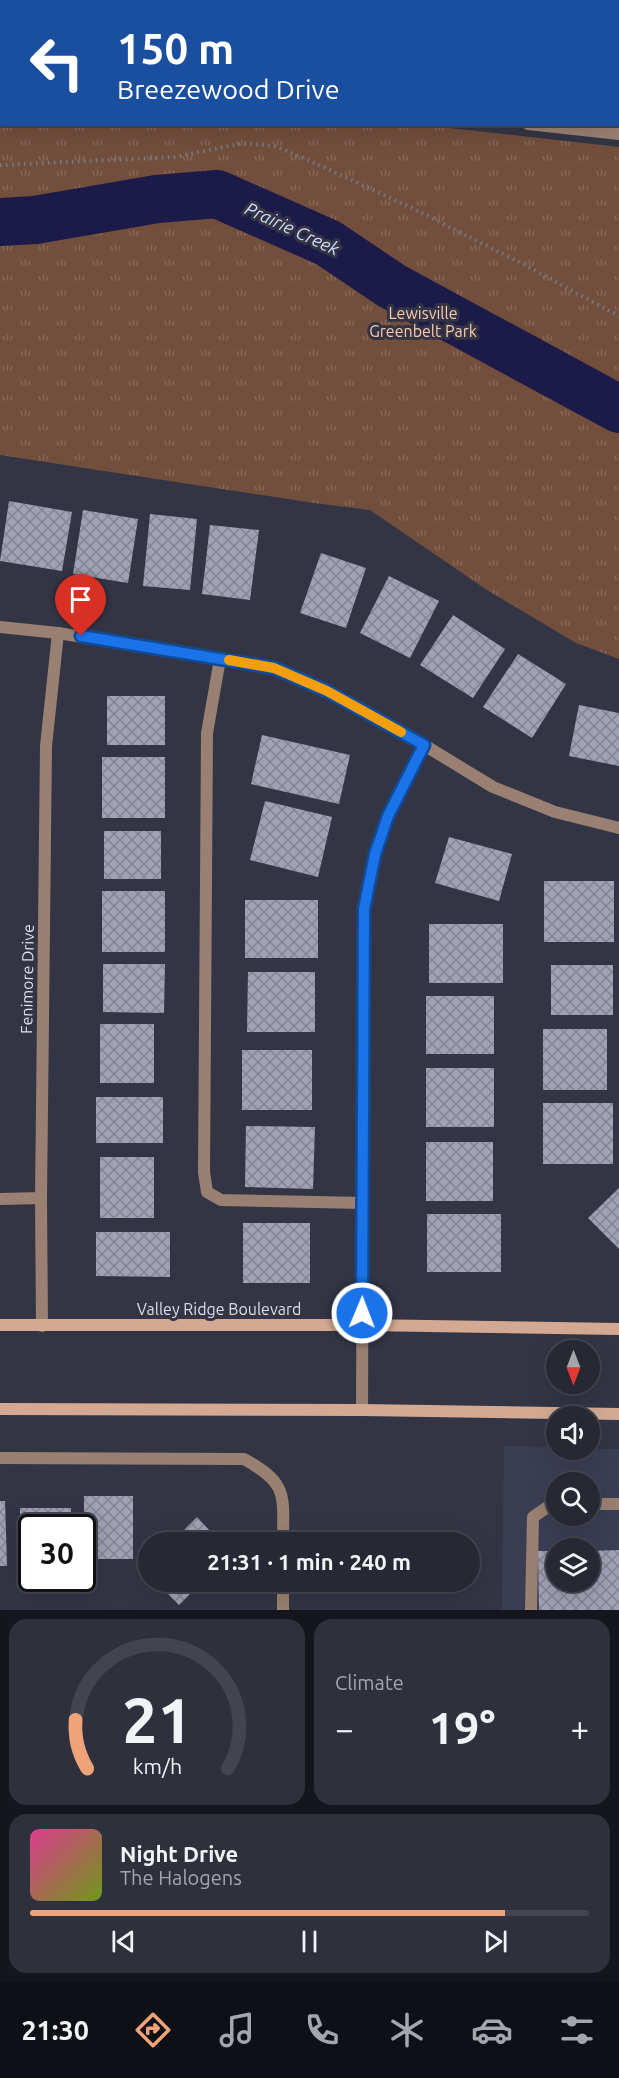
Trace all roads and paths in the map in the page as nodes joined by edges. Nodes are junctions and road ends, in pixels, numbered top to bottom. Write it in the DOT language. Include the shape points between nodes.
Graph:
graph roads {
  1 [pos="546,126"];
  2 [pos="619,134"];
  3 [pos="0,165"];
  4 [pos="619,316"];
  5 [pos="0,627"];
  6 [pos="58,633"];
  7 [pos="220,659"];
  8 [pos="424,745"];
  9 [pos="619,828"];
  10 [pos="0,1198"];
  11 [pos="41,1198"];
  12 [pos="364,1203"];
  13 [pos="0,1325"];
  14 [pos="362,1325"];
  15 [pos="42,1326"];
  16 [pos="619,1329"];
  17 [pos="0,1409"];
  18 [pos="362,1410"];
  19 [pos="619,1414"];
  20 [pos="0,1458"];
  21 [pos="600,1504"];
  22 [pos="619,1504"];
  23 [pos="546,1508"];
  24 [pos="284,1532"];
  25 [pos="284,1592"];
  26 [pos="284,1610"];
  27 [pos="531,1610"];
  1 -- 2 [label="street"];
  3 -- 4 [label="path" via="175,157 244,143 274,146 412,208"];
  5 -- 6 [label="street"];
  6 -- 7 [label="street"];
  6 -- 11 [label="street, Fenimore Drive" via="46,746"];
  7 -- 8 [label="street" via="274,668 327,691"];
  7 -- 12 [label="street" via="207,733 207,1192 221,1200"];
  8 -- 9 [label="street" via="494,787 555,812"];
  8 -- 12 [label="street" via="388,816 375,854 364,909"];
  10 -- 11 [label="street"];
  11 -- 15 [label="street, Fenimore Drive"];
  12 -- 14 [label="street"];
  13 -- 15 [label="main road, Valley Ridge Boulevard"];
  14 -- 15 [label="main road, Valley Ridge Boulevard"];
  14 -- 16 [label="main road, Valley Ridge Boulevard"];
  14 -- 18 [label="street"];
  17 -- 18 [label="main road"];
  18 -- 19 [label="main road"];
  20 -- 24 [label="street" via="244,1459 265,1470 277,1484 284,1499"];
  21 -- 22 [label="street"];
  23 -- 27 [label="street" via="533,1517"];
  25 -- 26 [label="street"];
}
